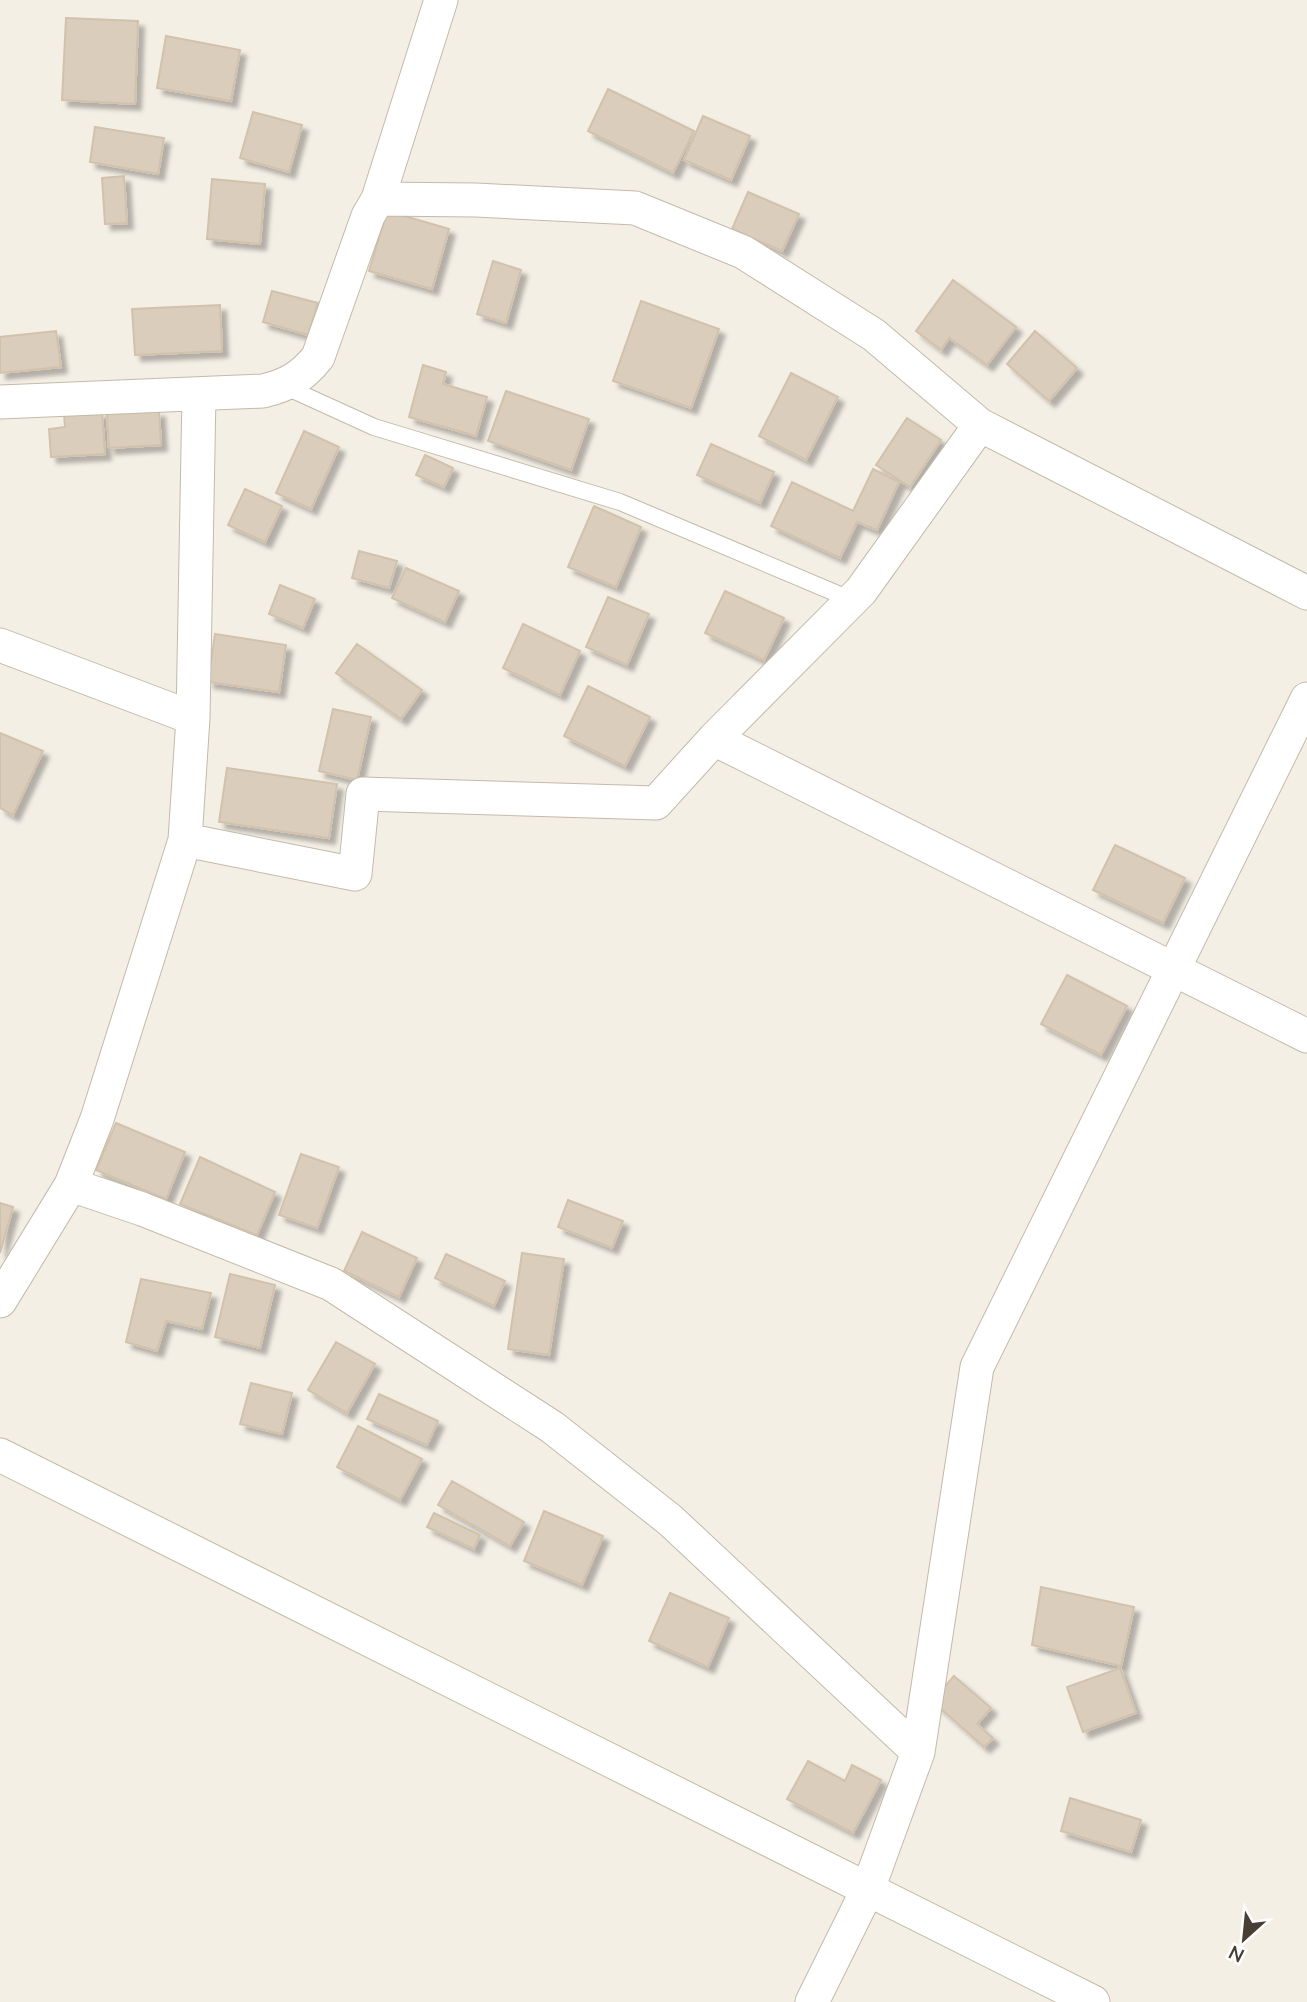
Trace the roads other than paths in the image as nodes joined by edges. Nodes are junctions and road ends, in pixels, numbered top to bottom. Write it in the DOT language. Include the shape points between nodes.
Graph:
graph roads {
  1 [pos="441,0"];
  2 [pos="378,199"];
  3 [pos="284,386"];
  4 [pos="199,395"];
  5 [pos="0,402"];
  6 [pos="980,425"];
  7 [pos="1307,593"];
  8 [pos="852,600"];
  9 [pos="0,645"];
  10 [pos="1307,699"];
  11 [pos="193,718"];
  12 [pos="714,739"];
  13 [pos="186,840"];
  14 [pos="1173,966"];
  15 [pos="1307,1036"];
  16 [pos="71,1185"];
  17 [pos="0,1301"];
  18 [pos="0,1455"];
  19 [pos="918,1752"];
  20 [pos="868,1889"];
  21 [pos="813,2002"];
  22 [pos="1093,2002"];
  1 -- 2 [label="street"];
  2 -- 3 [label="street" via="318,357 304,375"];
  2 -- 6 [label="street" via="635,208 743,251 874,335"];
  3 -- 4 [label="street"];
  3 -- 8 [label="lane" via="374,427 620,502"];
  4 -- 5 [label="street"];
  4 -- 11 [label="street"];
  6 -- 7 [label="street"];
  6 -- 8 [label="street"];
  8 -- 12 [label="street"];
  9 -- 11 [label="street"];
  10 -- 14 [label="street"];
  11 -- 13 [label="street"];
  12 -- 13 [label="street" via="656,803 363,794 355,874"];
  12 -- 14 [label="street"];
  13 -- 16 [label="street" via="97,1119"];
  14 -- 15 [label="street"];
  14 -- 19 [label="street" via="977,1367"];
  16 -- 17 [label="street"];
  16 -- 19 [label="street" via="331,1284 551,1427 670,1520"];
  18 -- 20 [label="street"];
  19 -- 20 [label="street"];
  20 -- 21 [label="street"];
  20 -- 22 [label="street"];
}
